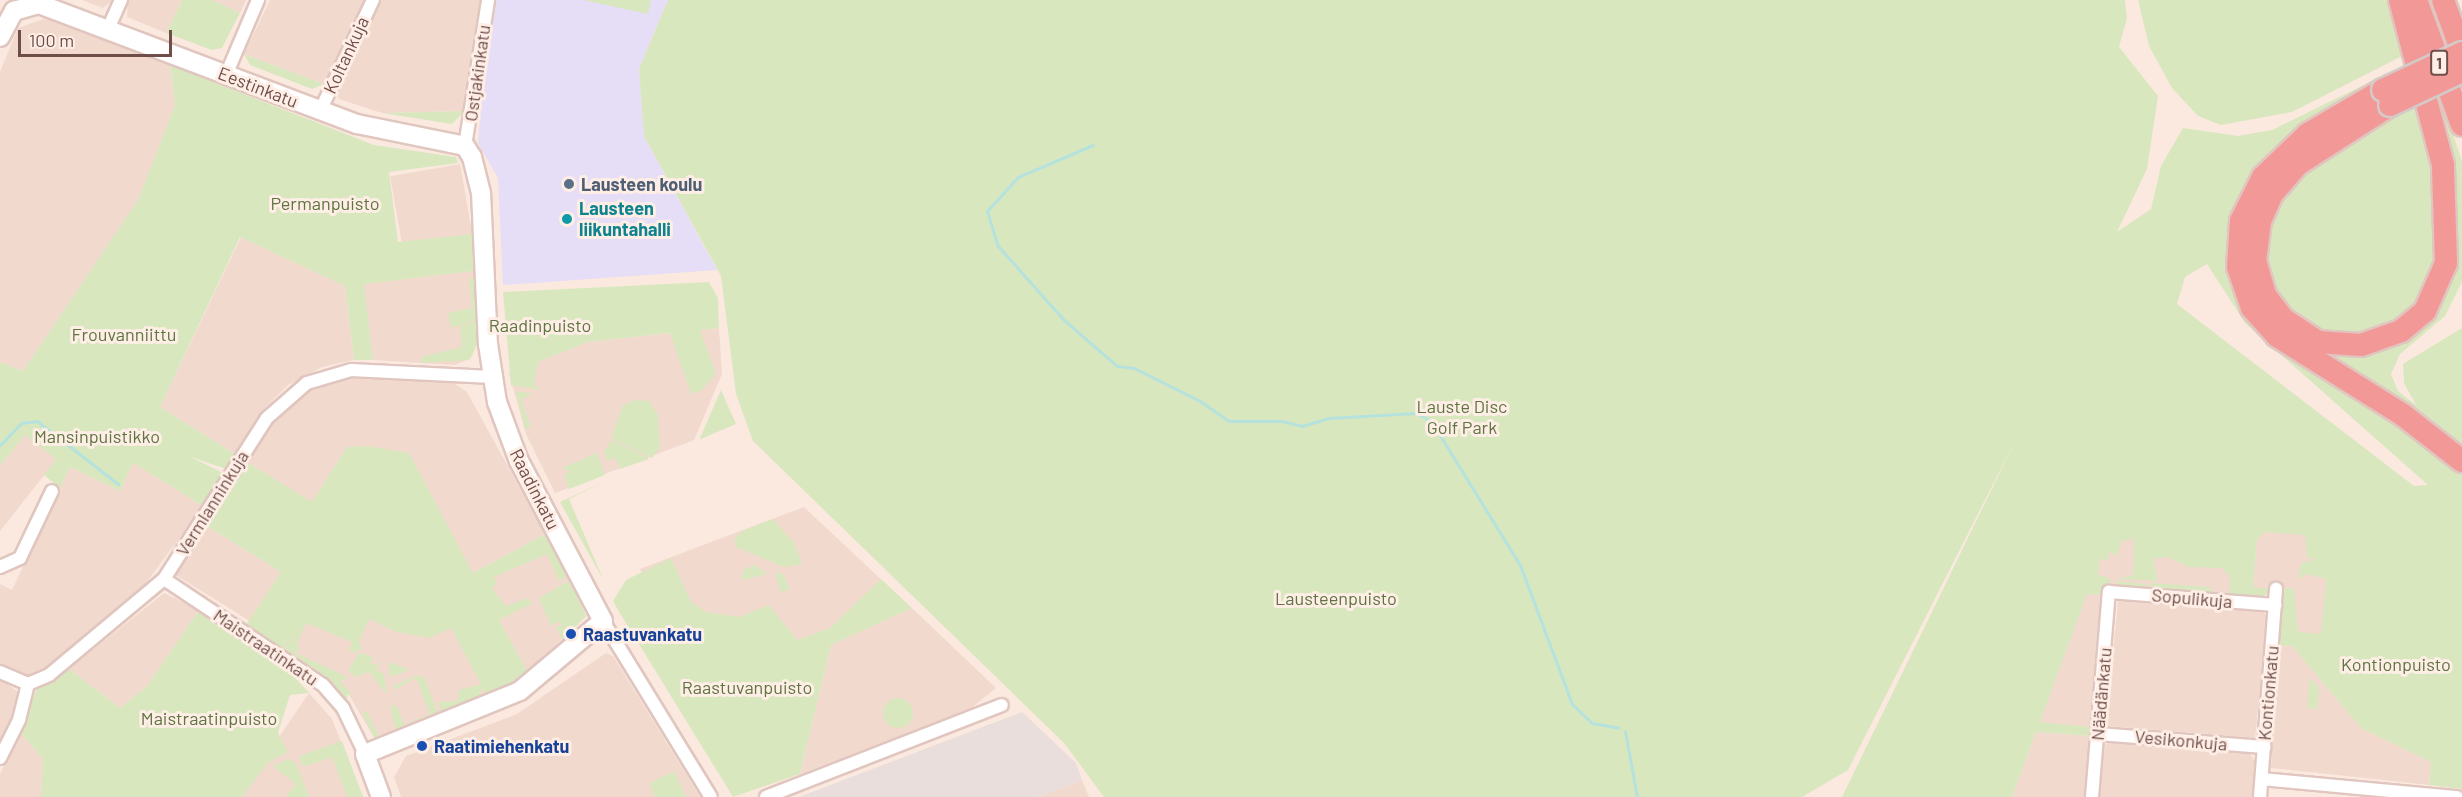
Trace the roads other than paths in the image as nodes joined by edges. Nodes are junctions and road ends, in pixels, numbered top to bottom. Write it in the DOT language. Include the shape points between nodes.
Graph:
graph roads {
  1 [pos="121,0"];
  2 [pos="258,0"];
  3 [pos="373,0"];
  4 [pos="488,0"];
  5 [pos="2400,0"];
  6 [pos="2416,0"];
  7 [pos="2443,0"];
  8 [pos="21,4"];
  9 [pos="108,29"];
  10 [pos="0,37"];
  11 [pos="2462,52"];
  12 [pos="2462,71"];
  13 [pos="226,75"];
  14 [pos="2386,97"];
  15 [pos="320,111"];
  16 [pos="2462,125"];
  17 [pos="465,146"];
  18 [pos="492,376"];
  19 [pos="2462,461"];
  20 [pos="52,491"];
  21 [pos="0,567"];
  22 [pos="164,579"];
  23 [pos="2276,590"];
  24 [pos="2109,592"];
  25 [pos="2275,605"];
  26 [pos="603,621"];
  27 [pos="0,672"];
  28 [pos="28,684"];
  29 [pos="1002,705"];
  30 [pos="2098,734"];
  31 [pos="2264,747"];
  32 [pos="365,754"];
  33 [pos="0,758"];
  34 [pos="2262,779"];
  35 [pos="381,797"];
  36 [pos="711,797"];
  37 [pos="766,797"];
  38 [pos="2092,797"];
  39 [pos="2260,797"];
  40 [pos="2457,797"];
  1 -- 9 [label="street"];
  2 -- 13 [label="street"];
  3 -- 15 [label="street, Koltankuja"];
  4 -- 17 [label="street, Ostjakinkatu"];
  5 -- 14 [label="highway" via="2443,165 2446,263 2425,311 2401,332 2361,345 2318,342 2283,319 2265,295 2255,260 2260,221 2272,194 2298,164"];
  6 -- 16 [label="highway, 1"];
  7 -- 11 [label="highway, 1"];
  8 -- 9 [label="street, Eestinkatu" via="55,9"];
  8 -- 10 [label="street"];
  9 -- 13 [label="street, Eestinkatu"];
  11 -- 14 [label="highway, bridge"];
  12 -- 14 [label="highway, bridge"];
  13 -- 15 [label="street, Eestinkatu"];
  14 -- 19 [label="highway" via="2308,134 2263,177 2241,220 2238,267 2252,308 2277,336 2403,415"];
  15 -- 17 [label="street, Eestinkatu" via="389,134"];
  17 -- 18 [label="street, Raadinkatu" via="481,192"];
  18 -- 22 [label="street, Vermlanninkuja" via="351,370 307,383 267,418"];
  18 -- 26 [label="street, Raadinkatu" via="511,442"];
  20 -- 21 [label="street" via="20,558"];
  22 -- 28 [label="street, Vermlanninkuja" via="64,666"];
  22 -- 32 [label="street, Maistraatinkatu" via="323,685 342,708"];
  23 -- 25 [label="street, Kontionkatu"];
  24 -- 25 [label="street, Sopulikuja"];
  24 -- 30 [label="street, Näädänkatu"];
  25 -- 31 [label="street, Kontionkatu"];
  26 -- 32 [label="street" via="520,691"];
  26 -- 36 [label="street, Raadinkatu"];
  27 -- 28 [label="street"];
  28 -- 33 [label="street" via="19,720"];
  29 -- 37 [label="street"];
  30 -- 31 [label="street, Vesikonkuja"];
  30 -- 38 [label="street, Näädänkatu"];
  31 -- 34 [label="street, Kontionkatu"];
  32 -- 35 [label="street, Maistraatinkatu"];
  34 -- 39 [label="street, Kontionkatu"];
  34 -- 40 [label="street"];
}
